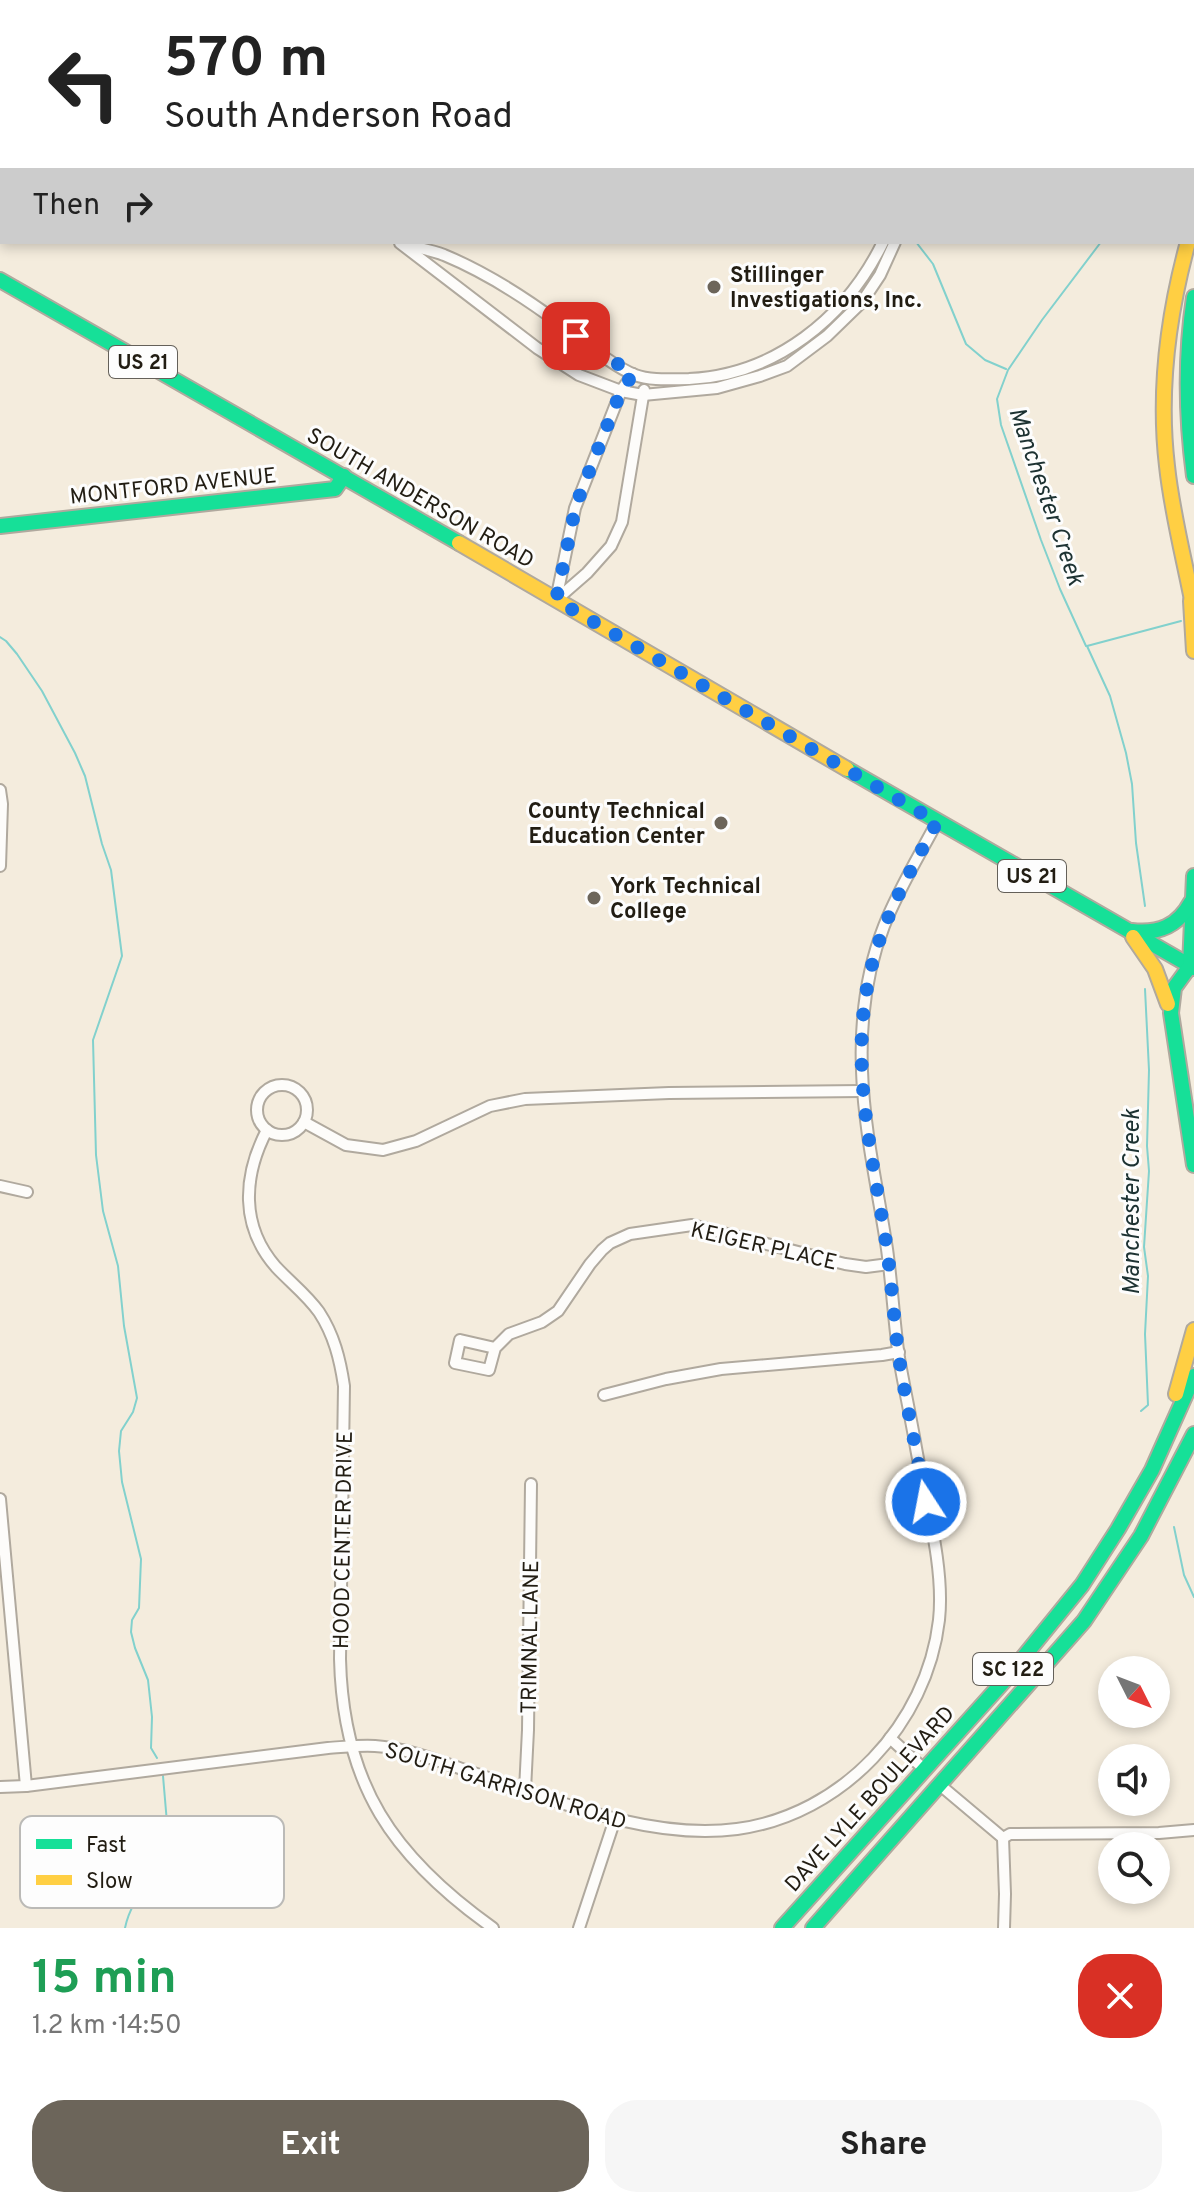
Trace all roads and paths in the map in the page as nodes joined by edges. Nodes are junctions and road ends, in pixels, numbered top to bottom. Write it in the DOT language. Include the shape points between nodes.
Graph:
graph roads {
  1 [pos="402,244"];
  2 [pos="406,244"];
  3 [pos="882,244"];
  4 [pos="894,244"];
  5 [pos="1188,244"];
  6 [pos="0,280"];
  7 [pos="1194,297"];
  8 [pos="633,374"];
  9 [pos="646,377"];
  10 [pos="621,391"];
  11 [pos="643,395"];
  12 [pos="315,460"];
  13 [pos="1192,463"];
  14 [pos="344,476"];
  15 [pos="1194,476"];
  16 [pos="306,492"];
  17 [pos="0,526"];
  18 [pos="1191,592"];
  19 [pos="556,600"];
  20 [pos="1194,610"];
  21 [pos="1194,651"];
  22 [pos="0,790"];
  23 [pos="937,822"];
  24 [pos="1,836"];
  25 [pos="0,866"];
  26 [pos="1194,876"];
  27 [pos="1194,892"];
  28 [pos="1127,930"];
  29 [pos="1192,967"];
  30 [pos="1171,1013"];
  31 [pos="863,1091"];
  32 [pos="304,1122"];
  33 [pos="267,1130"];
  34 [pos="1194,1165"];
  35 [pos="0,1186"];
  36 [pos="27,1192"];
  37 [pos="889,1264"];
  38 [pos="1194,1330"];
  39 [pos="495,1348"];
  40 [pos="899,1352"];
  41 [pos="1194,1376"];
  42 [pos="604,1395"];
  43 [pos="1194,1434"];
  44 [pos="1194,1440"];
  45 [pos="1173,1477"];
  46 [pos="531,1484"];
  47 [pos="0,1499"];
  48 [pos="1102,1554"];
  49 [pos="4,1596"];
  50 [pos="890,1738"];
  51 [pos="351,1747"];
  52 [pos="924,1769"];
  53 [pos="940,1785"];
  54 [pos="26,1786"];
  55 [pos="0,1787"];
  56 [pos="525,1790"];
  57 [pos="615,1819"];
  58 [pos="1194,1830"];
  59 [pos="1003,1838"];
  60 [pos="493,1928"];
  61 [pos="579,1928"];
  62 [pos="782,1928"];
  63 [pos="813,1928"];
  64 [pos="1004,1928"];
  1 -- 10 [label="street" via="537,348 579,375"];
  2 -- 8 [label="street" via="444,255 504,286"];
  3 -- 9 [label="street" via="852,295 819,327 778,355 710,378"];
  4 -- 11 [label="street" via="862,302 787,366 717,388"];
  5 -- 18 [label="main road" via="1169,319 1163,380 1165,449"];
  6 -- 12 [label="main road, SOUTH ANDERSON ROAD / US 21"];
  7 -- 13 [label="main road" via="1185,375"];
  8 -- 9 [label="street"];
  8 -- 10 [label="street"];
  9 -- 11 [label="street"];
  10 -- 11 [label="street"];
  10 -- 19 [label="street" via="575,508"];
  11 -- 19 [label="street" via="622,522 611,546"];
  12 -- 14 [label="main road, SOUTH ANDERSON ROAD / US 21"];
  12 -- 16 [label="main road" via="321,478"];
  13 -- 15 [label="main road"];
  14 -- 16 [label="main road, MONTFORD AVENUE" via="335,489"];
  14 -- 19 [label="main road, SOUTH ANDERSON ROAD / US 21"];
  16 -- 17 [label="main road, MONTFORD AVENUE"];
  18 -- 20 [label="main road"];
  18 -- 21 [label="main road"];
  19 -- 23 [label="main road, SOUTH ANDERSON ROAD / US 21"];
  22 -- 24 [label="street"];
  23 -- 28 [label="main road, SOUTH ANDERSON ROAD / US 21"];
  23 -- 31 [label="street, SOUTH GARRISON ROAD" via="896,899 875,953 863,1015"];
  24 -- 25 [label="street"];
  26 -- 27 [label="main road"];
  27 -- 28 [label="main road" via="1187,912 1174,926 1153,932"];
  27 -- 29 [label="main road"];
  28 -- 29 [label="main road, SOUTH ANDERSON ROAD / US 21"];
  28 -- 30 [label="main road" via="1160,977"];
  29 -- 30 [label="main road" via="1174,988"];
  30 -- 34 [label="main road"];
  31 -- 32 [label="street" via="525,1099 490,1106 416,1141 383,1150 346,1145"];
  31 -- 37 [label="street, SOUTH GARRISON ROAD"];
  32 -- 33 [label="street" via="283,1135"];
  32 -- 33 [label="street, HOOD CENTER DRIVE" via="304,1098 292,1087 276,1086 258,1102 258,1118"];
  33 -- 51 [label="street, HOOD CENTER DRIVE" via="249,1177 255,1231 273,1264 319,1312 337,1349 342,1376 340,1659"];
  35 -- 36 [label="street"];
  37 -- 39 [label="street, KEIGER PLACE" via="845,1264 692,1225 630,1234 602,1250 550,1318 516,1330"];
  37 -- 40 [label="street, SOUTH GARRISON ROAD"];
  38 -- 48 [label="main road" via="1170,1409"];
  40 -- 42 [label="street" via="721,1369"];
  40 -- 50 [label="street, SOUTH GARRISON ROAD" via="939,1593 929,1663"];
  41 -- 48 [label="main road, DAVE LYLE BOULEVARD / SC 122" via="1152,1470"];
  43 -- 45 [label="main road, DAVE LYLE BOULEVARD / SC 122"];
  44 -- 45 [label="main road"];
  45 -- 53 [label="main road, DAVE LYLE BOULEVARD / SC 122" via="1084,1621"];
  46 -- 56 [label="street, TRIMNAL LANE"];
  47 -- 49 [label="street"];
  48 -- 52 [label="main road, DAVE LYLE BOULEVARD / SC 122" via="1061,1613"];
  49 -- 54 [label="street"];
  50 -- 52 [label="street"];
  50 -- 57 [label="street, SOUTH GARRISON ROAD" via="864,1768 828,1796 772,1822 701,1832"];
  51 -- 54 [label="street, SOUTH GARRISON ROAD"];
  51 -- 56 [label="street, SOUTH GARRISON ROAD" via="403,1751"];
  51 -- 60 [label="street, HOOD CENTER DRIVE" via="366,1787 401,1846 440,1888"];
  52 -- 62 [label="main road, DAVE LYLE BOULEVARD / SC 122"];
  53 -- 59 [label="street"];
  53 -- 63 [label="main road, DAVE LYLE BOULEVARD / SC 122"];
  54 -- 55 [label="street, SOUTH GARRISON ROAD"];
  56 -- 57 [label="street, SOUTH GARRISON ROAD"];
  57 -- 61 [label="street"];
  58 -- 59 [label="street"];
  59 -- 64 [label="street"];
}
